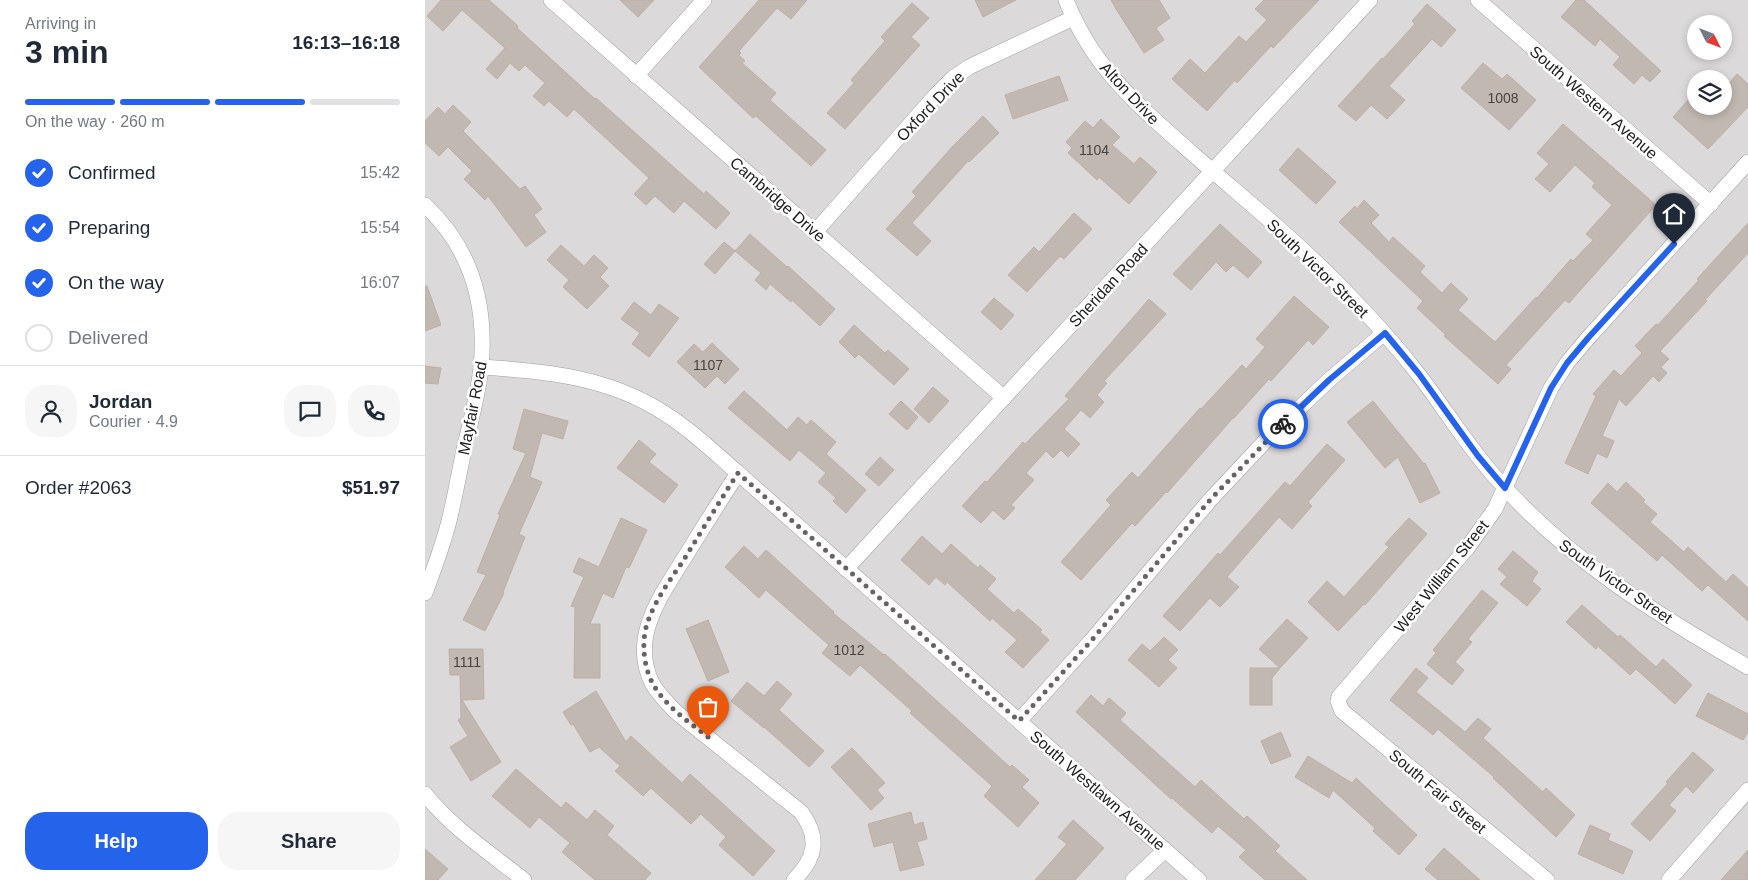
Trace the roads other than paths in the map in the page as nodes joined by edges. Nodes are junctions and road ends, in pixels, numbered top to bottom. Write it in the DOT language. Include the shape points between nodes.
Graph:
graph roads {
  1 [pos="551,0"];
  2 [pos="704,0"];
  3 [pos="1066,0"];
  4 [pos="1370,0"];
  5 [pos="1478,0"];
  6 [pos="1073,18"];
  7 [pos="636,76"];
  8 [pos="1748,162"];
  9 [pos="1213,171"];
  10 [pos="425,204"];
  11 [pos="1711,204"];
  12 [pos="815,232"];
  13 [pos="1385,333"];
  14 [pos="481,367"];
  15 [pos="1004,398"];
  16 [pos="738,473"];
  17 [pos="1505,488"];
  18 [pos="846,569"];
  19 [pos="425,593"];
  20 [pos="1748,667"];
  21 [pos="1339,697"];
  22 [pos="1019,721"];
  23 [pos="1748,790"];
  24 [pos="425,794"];
  25 [pos="1165,850"];
  26 [pos="524,880"];
  27 [pos="794,880"];
  28 [pos="1133,880"];
  29 [pos="1199,880"];
  30 [pos="1547,880"];
  31 [pos="1669,880"];
  1 -- 7 [label="street, Cambridge Drive"];
  2 -- 7 [label="street"];
  3 -- 6 [label="street, Alton Drive"];
  4 -- 9 [label="street, Sheridan Road"];
  5 -- 11 [label="street, South Western Avenue"];
  6 -- 9 [label="street, Alton Drive" via="1113,80"];
  6 -- 12 [label="street, Oxford Drive" via="969,67 953,78"];
  7 -- 12 [label="street, Cambridge Drive"];
  8 -- 11 [label="street, West William Street"];
  9 -- 13 [label="street, South Victor Street" via="1337,283"];
  9 -- 15 [label="street, Sheridan Road"];
  10 -- 14 [label="street, Mayfair Road" via="454,238 474,283 482,341"];
  11 -- 17 [label="street, West William Street" via="1567,363 1551,388"];
  12 -- 15 [label="street, Cambridge Drive"];
  13 -- 17 [label="street, South Victor Street"];
  13 -- 22 [label="street" via="1329,380 1210,500"];
  14 -- 16 [label="street, South Westlawn Avenue" via="568,375 626,393 663,412 690,431"];
  14 -- 19 [label="street, Mayfair Road" via="449,519"];
  15 -- 18 [label="street, Sheridan Road"];
  16 -- 18 [label="street, South Westlawn Avenue"];
  16 -- 27 [label="street" via="660,597 648,621 644,652 652,683 676,712 801,812 809,822 814,845 811,857"];
  17 -- 20 [label="street, South Victor Street" via="1563,545 1602,574 1657,612"];
  17 -- 21 [label="street, West William Street" via="1495,509 1468,548"];
  18 -- 22 [label="street, South Westlawn Avenue"];
  21 -- 30 [label="street, South Fair Street" via="1342,711"];
  22 -- 25 [label="street, South Westlawn Avenue"];
  23 -- 31 [label="street"];
  24 -- 26 [label="street" via="451,821"];
  25 -- 28 [label="street"];
  25 -- 29 [label="street, South Westlawn Avenue"];
}
